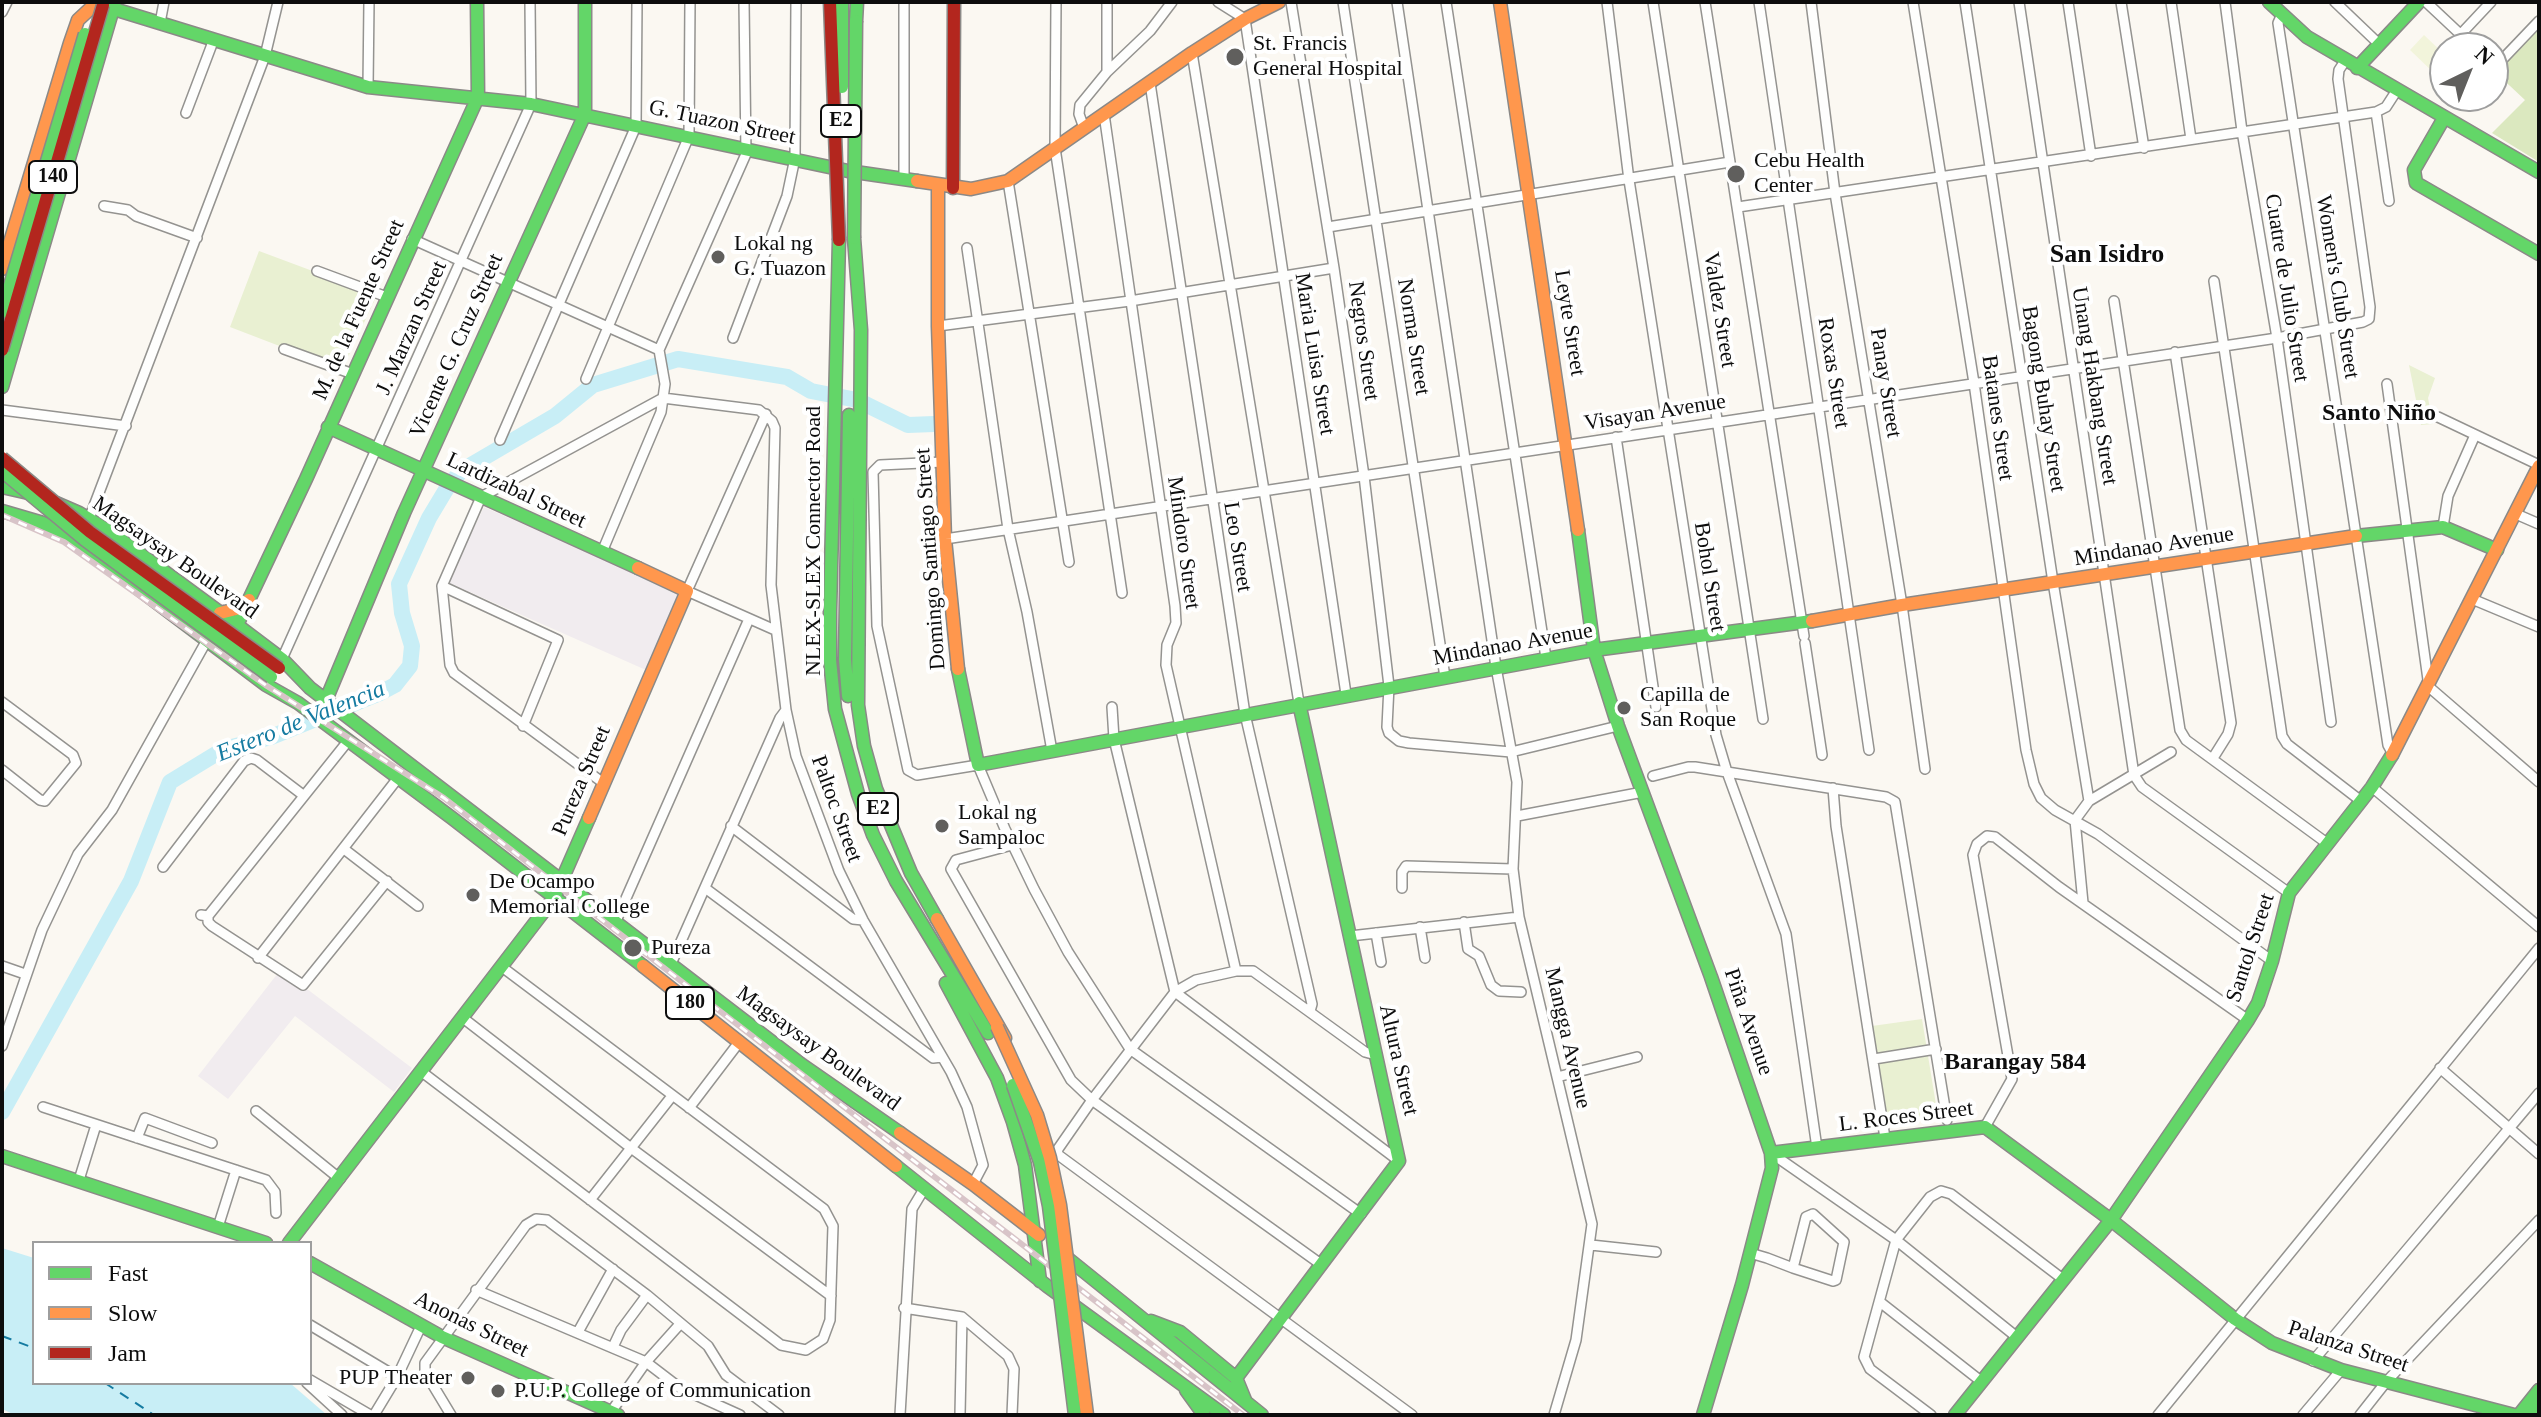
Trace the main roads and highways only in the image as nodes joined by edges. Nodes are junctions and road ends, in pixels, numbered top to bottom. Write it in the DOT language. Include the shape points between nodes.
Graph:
graph roads {
  1 [pos="477,2"];
  2 [pos="585,2"];
  3 [pos="830,2"];
  4 [pos="842,2"];
  5 [pos="849,2"];
  6 [pos="857,2"];
  7 [pos="954,2"];
  8 [pos="1279,2"];
  9 [pos="1500,2"];
  10 [pos="2269,2"];
  11 [pos="2419,2"];
  12 [pos="104,4"];
  13 [pos="2357,68"];
  14 [pos="478,97"];
  15 [pos="585,114"];
  16 [pos="2444,118"];
  17 [pos="848,171"];
  18 [pos="2539,172"];
  19 [pos="938,185"];
  20 [pos="953,188"];
  21 [pos="854,238"];
  22 [pos="839,240"];
  23 [pos="2539,254"];
  24 [pos="2,267"];
  25 [pos="34,276"];
  26 [pos="2,312"];
  27 [pos="2,350"];
  28 [pos="5,363"];
  29 [pos="2,387"];
  30 [pos="328,427"];
  31 [pos="2,458"];
  32 [pos="2539,466"];
  33 [pos="2,471"];
  34 [pos="423,471"];
  35 [pos="2,487"];
  36 [pos="5,512"];
  37 [pos="112,533"];
  38 [pos="2497,550"];
  39 [pos="94,556"];
  40 [pos="687,591"];
  41 [pos="249,600"];
  42 [pos="220,613"];
  43 [pos="237,625"];
  44 [pos="1594,650"];
  45 [pos="277,668"];
  46 [pos="328,701"];
  47 [pos="298,703"];
  48 [pos="1299,703"];
  49 [pos="978,765"];
  50 [pos="858,794"];
  51 [pos="562,880"];
  52 [pos="554,898"];
  53 [pos="1771,1153"];
  54 [pos="2,1156"];
  55 [pos="1030,1206"];
  56 [pos="1016,1218"];
  57 [pos="2111,1220"];
  58 [pos="1033,1231"];
  59 [pos="260,1241"];
  60 [pos="291,1241"];
  61 [pos="1056,1249"];
  62 [pos="312,1264"];
  63 [pos="1040,1281"];
  64 [pos="1062,1297"];
  65 [pos="1135,1314"];
  66 [pos="1236,1378"];
  67 [pos="1185,1387"];
  68 [pos="2539,1390"];
  69 [pos="2539,1402"];
  70 [pos="1247,1404"];
  71 [pos="606,1412"];
  72 [pos="1075,1415"];
  73 [pos="1087,1415"];
  74 [pos="1204,1415"];
  75 [pos="1224,1415"];
  76 [pos="1262,1415"];
  77 [pos="1703,1415"];
  78 [pos="1955,1415"];
  79 [pos="2517,1415"];
  80 [pos="2529,1415"];
  1 -- 14 [label="main road, M. de la Fuente Street"];
  2 -- 15 [label="main road, Vicente G. Cruz Street"];
  3 -- 22 [label="main road, bridge"];
  4 -- 22 [label="main road, NLEX-SLEX Connector Road / E2, bridge"];
  5 -- 17 [label="main road"];
  6 -- 21 [label="main road, NLEX-SLEX Connector Road / E2, bridge"];
  7 -- 20 [label="main road"];
  8 -- 20 [label="main road, G. Tuazon Street" via="1192,53 1008,181"];
  9 -- 44 [label="main road, Leyte Street"];
  10 -- 13 [label="main road" via="2307,37"];
  11 -- 13 [label="main road"];
  12 -- 14 [label="main road, G. Tuazon Street" via="368,87"];
  12 -- 24 [label="main road, 140" via="78,20"];
  12 -- 25 [label="main road, 140"];
  12 -- 26 [label="main road, 140, bridge" via="85,34"];
  12 -- 27 [label="main road, 140, bridge"];
  13 -- 16 [label="main road"];
  14 -- 15 [label="main road, G. Tuazon Street"];
  14 -- 30 [label="main road, M. de la Fuente Street"];
  15 -- 17 [label="main road, G. Tuazon Street"];
  15 -- 34 [label="main road, Vicente G. Cruz Street"];
  16 -- 18 [label="main road"];
  16 -- 23 [label="main road" via="2414,170 2416,183"];
  17 -- 19 [label="main road, G. Tuazon Street"];
  19 -- 20 [label="main road, G. Tuazon Street"];
  19 -- 49 [label="main road, Domingo Santiago Street" via="945,539 956,660"];
  21 -- 61 [label="main road" via="861,330 858,705 864,746 911,873 1020,1069 1044,1159"];
  21 -- 73 [label="main road, NLEX-SLEX Connector Road / E2, bridge" via="845,623 849,707 891,842 997,1027 1037,1115 1060,1205"];
  22 -- 50 [label="main road, NLEX-SLEX Connector Road / E2" via="830,660 835,709"];
  24 -- 25 [label="main road"];
  25 -- 28 [label="main road, 140"];
  28 -- 29 [label="main road, 140"];
  30 -- 34 [label="main road, Lardizabal Street"];
  30 -- 41 [label="main road, M. de la Fuente Street"];
  31 -- 45 [label="main road, 180, bridge" via="90,532"];
  32 -- 38 [label="main road, Santol Street"];
  33 -- 45 [label="main road, 180, bridge" via="85,540"];
  34 -- 40 [label="main road, Lardizabal Street"];
  34 -- 46 [label="main road, Vicente G. Cruz Street"];
  35 -- 37 [label="main road, Magsaysay Boulevard" via="31,493"];
  36 -- 39 [label="main road, Magsaysay Boulevard" via="54,528"];
  37 -- 39 [label="main road" via="94,536"];
  37 -- 42 [label="main road, Magsaysay Boulevard"];
  38 -- 44 [label="main road, Mindanao Avenue" via="2443,527 2407,529 1902,605 1850,615 1804,634 1748,630"];
  38 -- 57 [label="main road, Santol Street" via="2393,754 2289,893 2258,1003"];
  39 -- 47 [label="main road, Magsaysay Boulevard" via="266,685"];
  40 -- 51 [label="main road, Pureza Street"];
  41 -- 42 [label="main road"];
  41 -- 43 [label="main road, M. de la Fuente Street"];
  42 -- 43 [label="main road, Magsaysay Boulevard"];
  43 -- 45 [label="main road, Magsaysay Boulevard"];
  44 -- 48 [label="main road, Mindanao Avenue"];
  44 -- 53 [label="main road, Piña Avenue"];
  45 -- 46 [label="main road, Magsaysay Boulevard / 180"];
  45 -- 47 [label="main road, Magsaysay Boulevard / 180"];
  46 -- 51 [label="main road, Magsaysay Boulevard / 180"];
  47 -- 52 [label="main road, Magsaysay Boulevard / 180"];
  48 -- 49 [label="main road, Mindanao Avenue"];
  48 -- 66 [label="main road, Altura Street" via="1399,1161"];
  50 -- 55 [label="main road" via="868,837 890,884 997,1078 1025,1165"];
  50 -- 72 [label="main road, NLEX-SLEX Connector Road, bridge" via="896,881 988,1033 1026,1119 1049,1206"];
  51 -- 52 [label="main road, Pureza Street"];
  51 -- 56 [label="main road, Magsaysay Boulevard / 180" via="802,1065"];
  52 -- 60 [label="main road, Pureza Street"];
  52 -- 63 [label="main road, Magsaysay Boulevard / 180"];
  53 -- 57 [label="main road, L. Roces Street" via="1985,1127"];
  53 -- 77 [label="main road, Piña Avenue" via="1772,1168 1750,1253"];
  54 -- 59 [label="main road"];
  55 -- 56 [label="main road" via="1026,1216"];
  55 -- 58 [label="main road"];
  56 -- 58 [label="main road, Magsaysay Boulevard / 180"];
  57 -- 78 [label="main road, Santol Street"];
  57 -- 79 [label="main road, Palanza Street" via="2272,1343 2341,1370"];
  58 -- 61 [label="main road, Magsaysay Boulevard / 180"];
  58 -- 63 [label="main road"];
  61 -- 63 [label="main road"];
  61 -- 64 [label="main road"];
  61 -- 65 [label="main road, Magsaysay Boulevard / 180"];
  62 -- 71 [label="main road, Anonas Street" via="442,1337"];
  63 -- 64 [label="main road, Magsaysay Boulevard / 180"];
  64 -- 67 [label="main road, Magsaysay Boulevard / 180"];
  65 -- 66 [label="main road" via="1180,1332"];
  65 -- 70 [label="main road, Magsaysay Boulevard / 180"];
  66 -- 70 [label="main road"];
  67 -- 74 [label="main road"];
  67 -- 75 [label="main road, Magsaysay Boulevard / 180"];
  68 -- 79 [label="main road"];
  69 -- 80 [label="main road"];
  70 -- 76 [label="main road, Magsaysay Boulevard / 180"];
}
